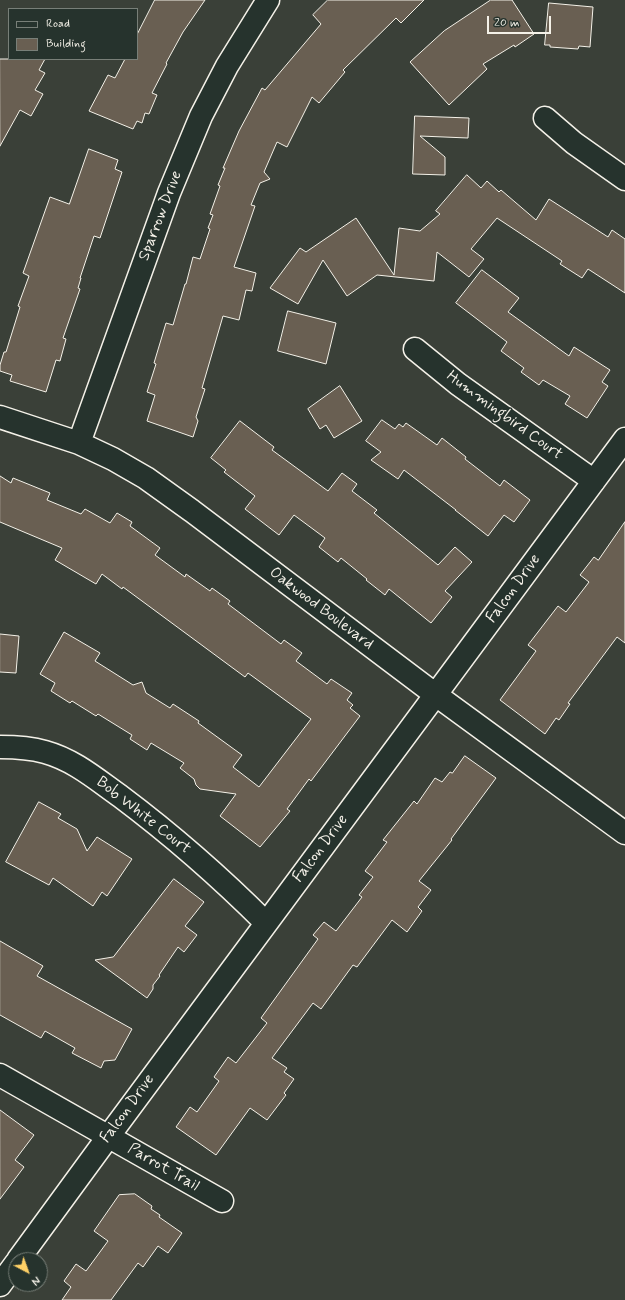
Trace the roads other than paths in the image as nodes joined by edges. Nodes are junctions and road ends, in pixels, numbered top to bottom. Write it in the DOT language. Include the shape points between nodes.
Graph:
graph roads {
  1 [pos="268,0"];
  2 [pos="545,118"];
  3 [pos="625,179"];
  4 [pos="415,349"];
  5 [pos="0,418"];
  6 [pos="625,439"];
  7 [pos="79,443"];
  8 [pos="594,481"];
  9 [pos="436,695"];
  10 [pos="0,747"];
  11 [pos="625,833"];
  12 [pos="266,923"];
  13 [pos="0,1075"];
  14 [pos="108,1137"];
  15 [pos="222,1201"];
  16 [pos="24,1252"];
  17 [pos="8,1274"];
  18 [pos="0,1285"];
  1 -- 7 [label="street, Sparrow Drive" via="227,66 201,116 169,193"];
  2 -- 3 [label="street" via="574,143"];
  4 -- 8 [label="street, Hummingbird Court" via="458,384"];
  5 -- 7 [label="street, Oakwood Boulevard"];
  6 -- 8 [label="street, Falcon Drive"];
  7 -- 9 [label="street, Oakwood Boulevard" via="146,478"];
  8 -- 9 [label="street, Falcon Drive"];
  9 -- 11 [label="street, Oakwood Boulevard"];
  9 -- 12 [label="street, Falcon Drive"];
  10 -- 12 [label="street, Bob White Court" via="45,752 83,769 155,822 226,883"];
  12 -- 14 [label="street, Falcon Drive"];
  13 -- 14 [label="street, Parrot Trail"];
  14 -- 15 [label="street, Parrot Trail"];
  14 -- 16 [label="street, Falcon Drive"];
  17 -- 18 [label="street"];
}
